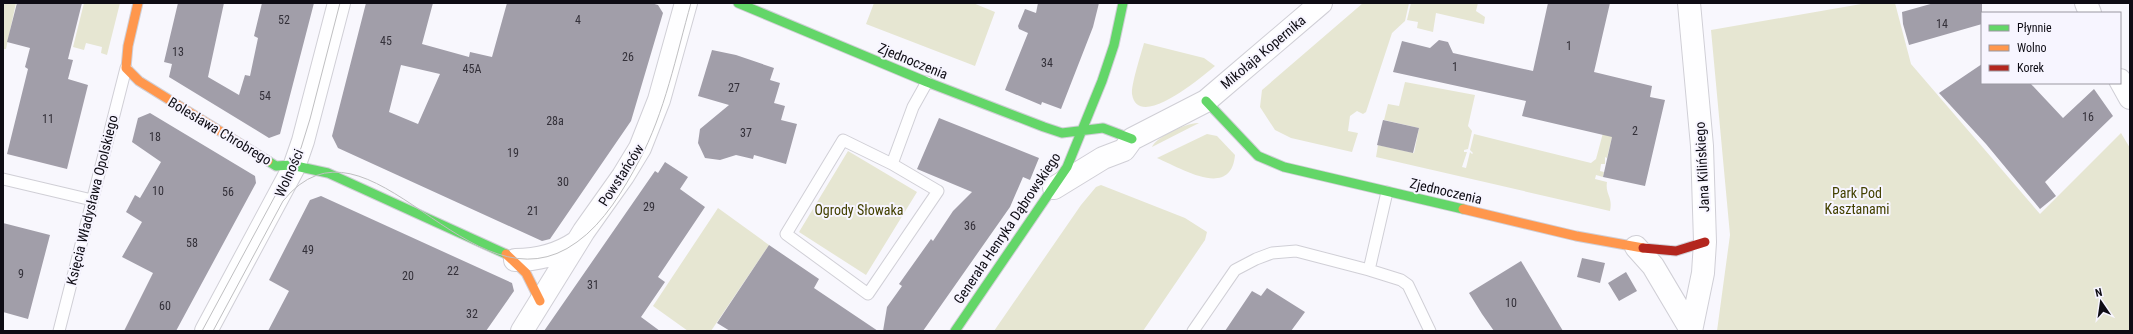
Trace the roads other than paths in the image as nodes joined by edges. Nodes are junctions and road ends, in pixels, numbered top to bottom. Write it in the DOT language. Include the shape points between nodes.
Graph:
graph roads {
  1 [pos="138,3"];
  2 [pos="339,3"];
  3 [pos="686,3"];
  4 [pos="738,3"];
  5 [pos="1123,3"];
  6 [pos="1321,3"];
  7 [pos="1689,3"];
  8 [pos="126,68"];
  9 [pos="927,82"];
  10 [pos="1206,101"];
  11 [pos="1081,132"];
  12 [pos="1132,139"];
  13 [pos="892,164"];
  14 [pos="294,167"];
  15 [pos="3,178"];
  16 [pos="1054,188"];
  17 [pos="1387,192"];
  18 [pos="92,200"];
  19 [pos="578,242"];
  20 [pos="1705,242"];
  21 [pos="1636,246"];
  22 [pos="515,260"];
  23 [pos="1369,270"];
  24 [pos="540,301"];
  25 [pos="1691,330"];
  26 [pos="59,331"];
  27 [pos="206,331"];
  28 [pos="522,331"];
  29 [pos="956,331"];
  30 [pos="1193,331"];
  31 [pos="1430,331"];
  1 -- 8 [label="street" via="128,46"];
  2 -- 14 [label="street, Wolności"];
  3 -- 19 [label="street, Powstańców" via="644,139 630,166"];
  4 -- 9 [label="street, Zjednoczenia"];
  5 -- 11 [label="street, Generała Henryka Dąbrowskiego" via="1102,81"];
  6 -- 10 [label="street, Mikołaja Kopernika"];
  7 -- 20 [label="street, Jana Kilińskiego" via="1702,146"];
  8 -- 14 [label="street, Bolesława Chrobrego" via="139,81 276,166"];
  8 -- 18 [label="lane, Księcia Władysława Opolskiego"];
  9 -- 11 [label="street, Zjednoczenia" via="1062,133"];
  9 -- 13 [label="lane" via="913,107"];
  10 -- 12 [label="street, Mikołaja Kopernika"];
  10 -- 17 [label="street, Zjednoczenia" via="1252,150 1270,162"];
  11 -- 12 [label="street, Zjednoczenia" via="1103,128"];
  11 -- 16 [label="street, Generała Henryka Dąbrowskiego"];
  12 -- 16 [label="street, Mikołaja Kopernika" via="1124,150 1097,160"];
  13 -- 13 [label="lane" via="938,191 868,294 786,234 843,140"];
  14 -- 22 [label="street, Bolesława Chrobrego" via="328,173 504,252"];
  14 -- 27 [label="street, Wolności"];
  15 -- 18 [label="lane"];
  16 -- 29 [label="street, Generała Henryka Dąbrowskiego"];
  17 -- 21 [label="street, Zjednoczenia" via="1576,236"];
  17 -- 23 [label="lane"];
  18 -- 26 [label="lane, Księcia Władysława Opolskiego"];
  19 -- 22 [label="street" via="563,251 541,258"];
  19 -- 24 [label="street, Powstańców"];
  20 -- 21 [label="street, Zjednoczenia" via="1681,251"];
  20 -- 25 [label="street, Jana Kilińskiego" via="1703,273"];
  21 -- 25 [label="street" via="1653,266"];
  22 -- 24 [label="street, Bolesława Chrobrego" via="531,281"];
  23 -- 30 [label="lane" via="1296,251 1272,253 1235,270"];
  23 -- 31 [label="lane" via="1401,280 1408,285"];
  24 -- 28 [label="street, Powstańców"];
}
